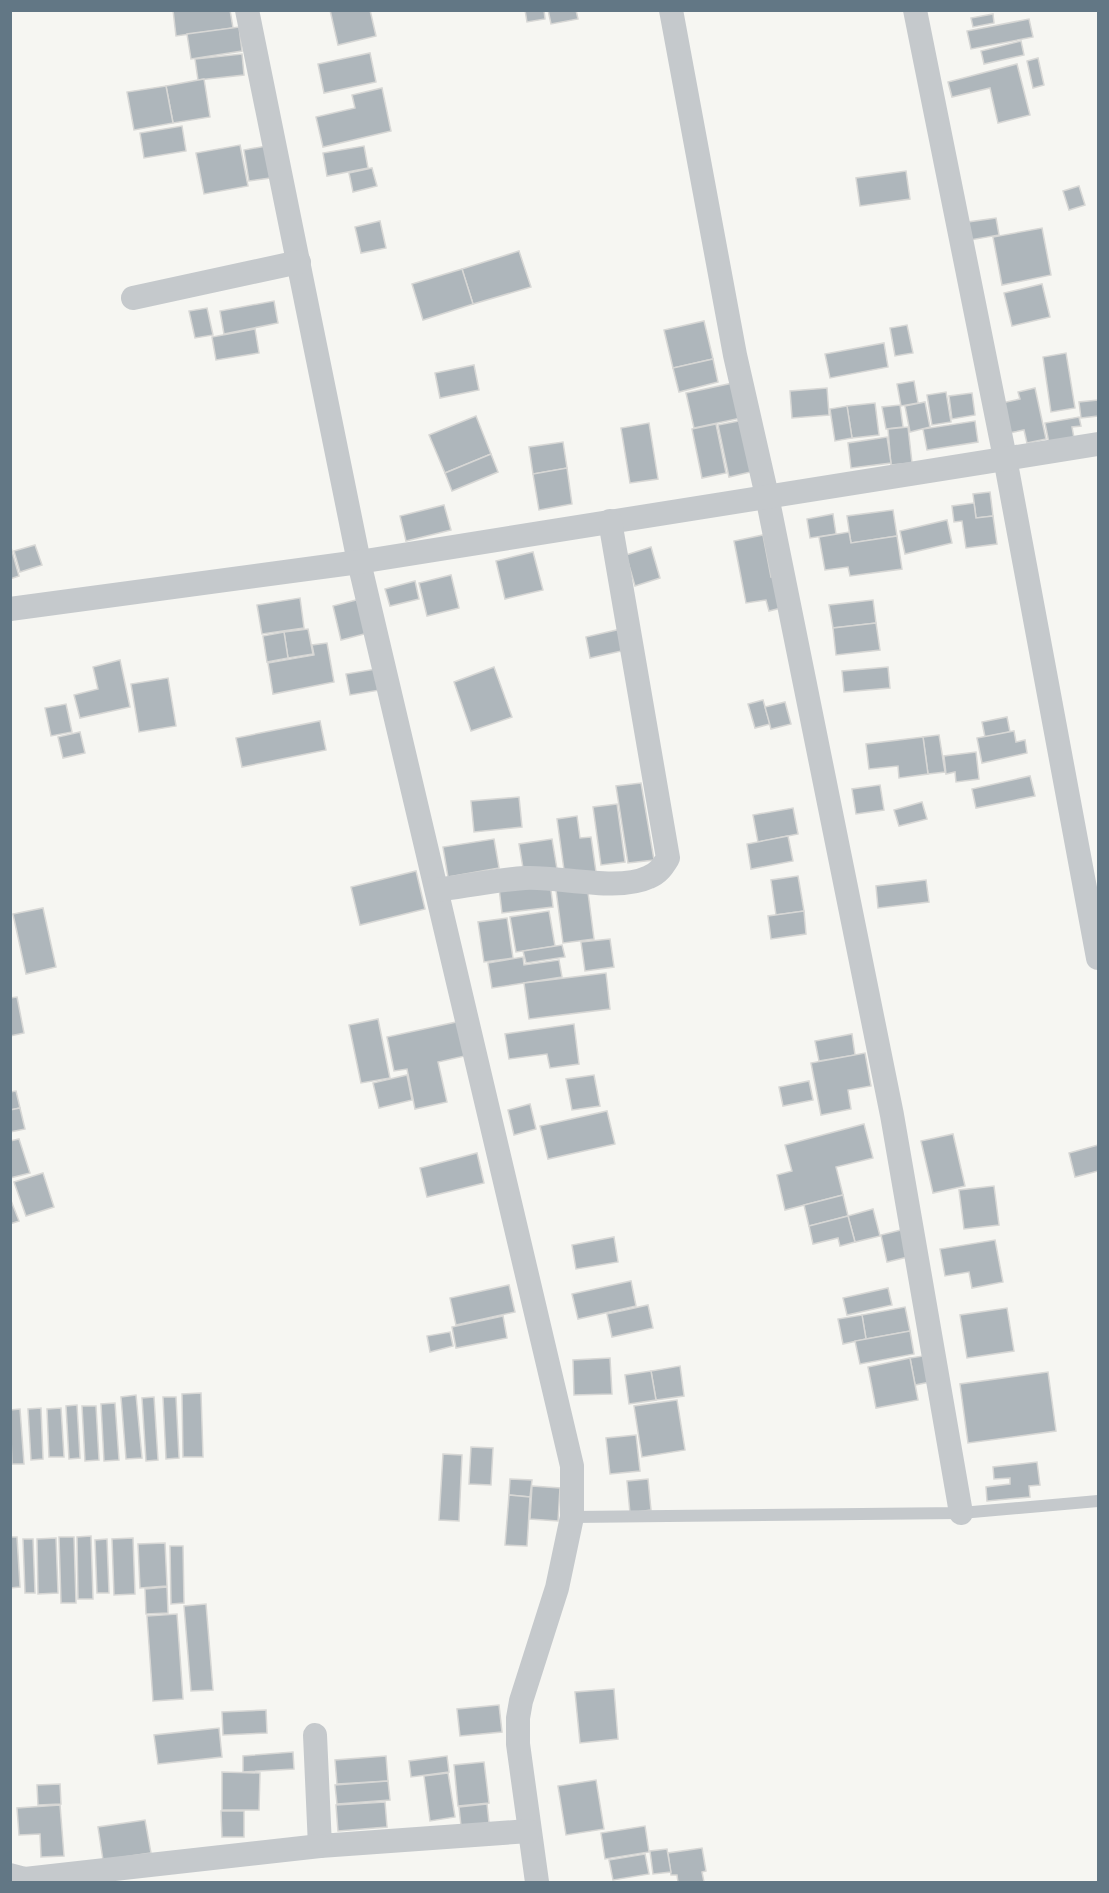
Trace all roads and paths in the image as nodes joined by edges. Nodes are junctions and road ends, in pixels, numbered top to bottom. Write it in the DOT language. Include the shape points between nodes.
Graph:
graph roads {
  1 [pos="247,10"];
  2 [pos="671,10"];
  3 [pos="915,10"];
  4 [pos="299,262"];
  5 [pos="133,298"];
  6 [pos="1098,444"];
  7 [pos="1005,458"];
  8 [pos="767,496"];
  9 [pos="610,521"];
  10 [pos="359,562"];
  11 [pos="10,609"];
  12 [pos="437,890"];
  13 [pos="1098,958"];
  14 [pos="1098,1501"];
  15 [pos="961,1513"];
  16 [pos="572,1517"];
  17 [pos="315,1736"];
  18 [pos="529,1831"];
  19 [pos="320,1846"];
  20 [pos="10,1875"];
  21 [pos="537,1882"];
  1 -- 4 [label="street"];
  2 -- 8 [label="street" via="735,355"];
  3 -- 7 [label="street"];
  4 -- 5 [label="street"];
  4 -- 10 [label="street"];
  6 -- 7 [label="street"];
  7 -- 8 [label="street"];
  7 -- 13 [label="street"];
  8 -- 9 [label="street"];
  8 -- 15 [label="street" via="892,1115"];
  9 -- 10 [label="street"];
  9 -- 12 [label="street" via="669,858 649,878 631,882 526,878"];
  10 -- 11 [label="street"];
  10 -- 12 [label="street"];
  12 -- 16 [label="street" via="572,1466"];
  14 -- 15 [label="lane"];
  15 -- 16 [label="lane"];
  16 -- 18 [label="street" via="518,1718"];
  17 -- 19 [label="street"];
  18 -- 19 [label="street"];
  18 -- 21 [label="street"];
  19 -- 20 [label="street" via="25,1879"];
}
